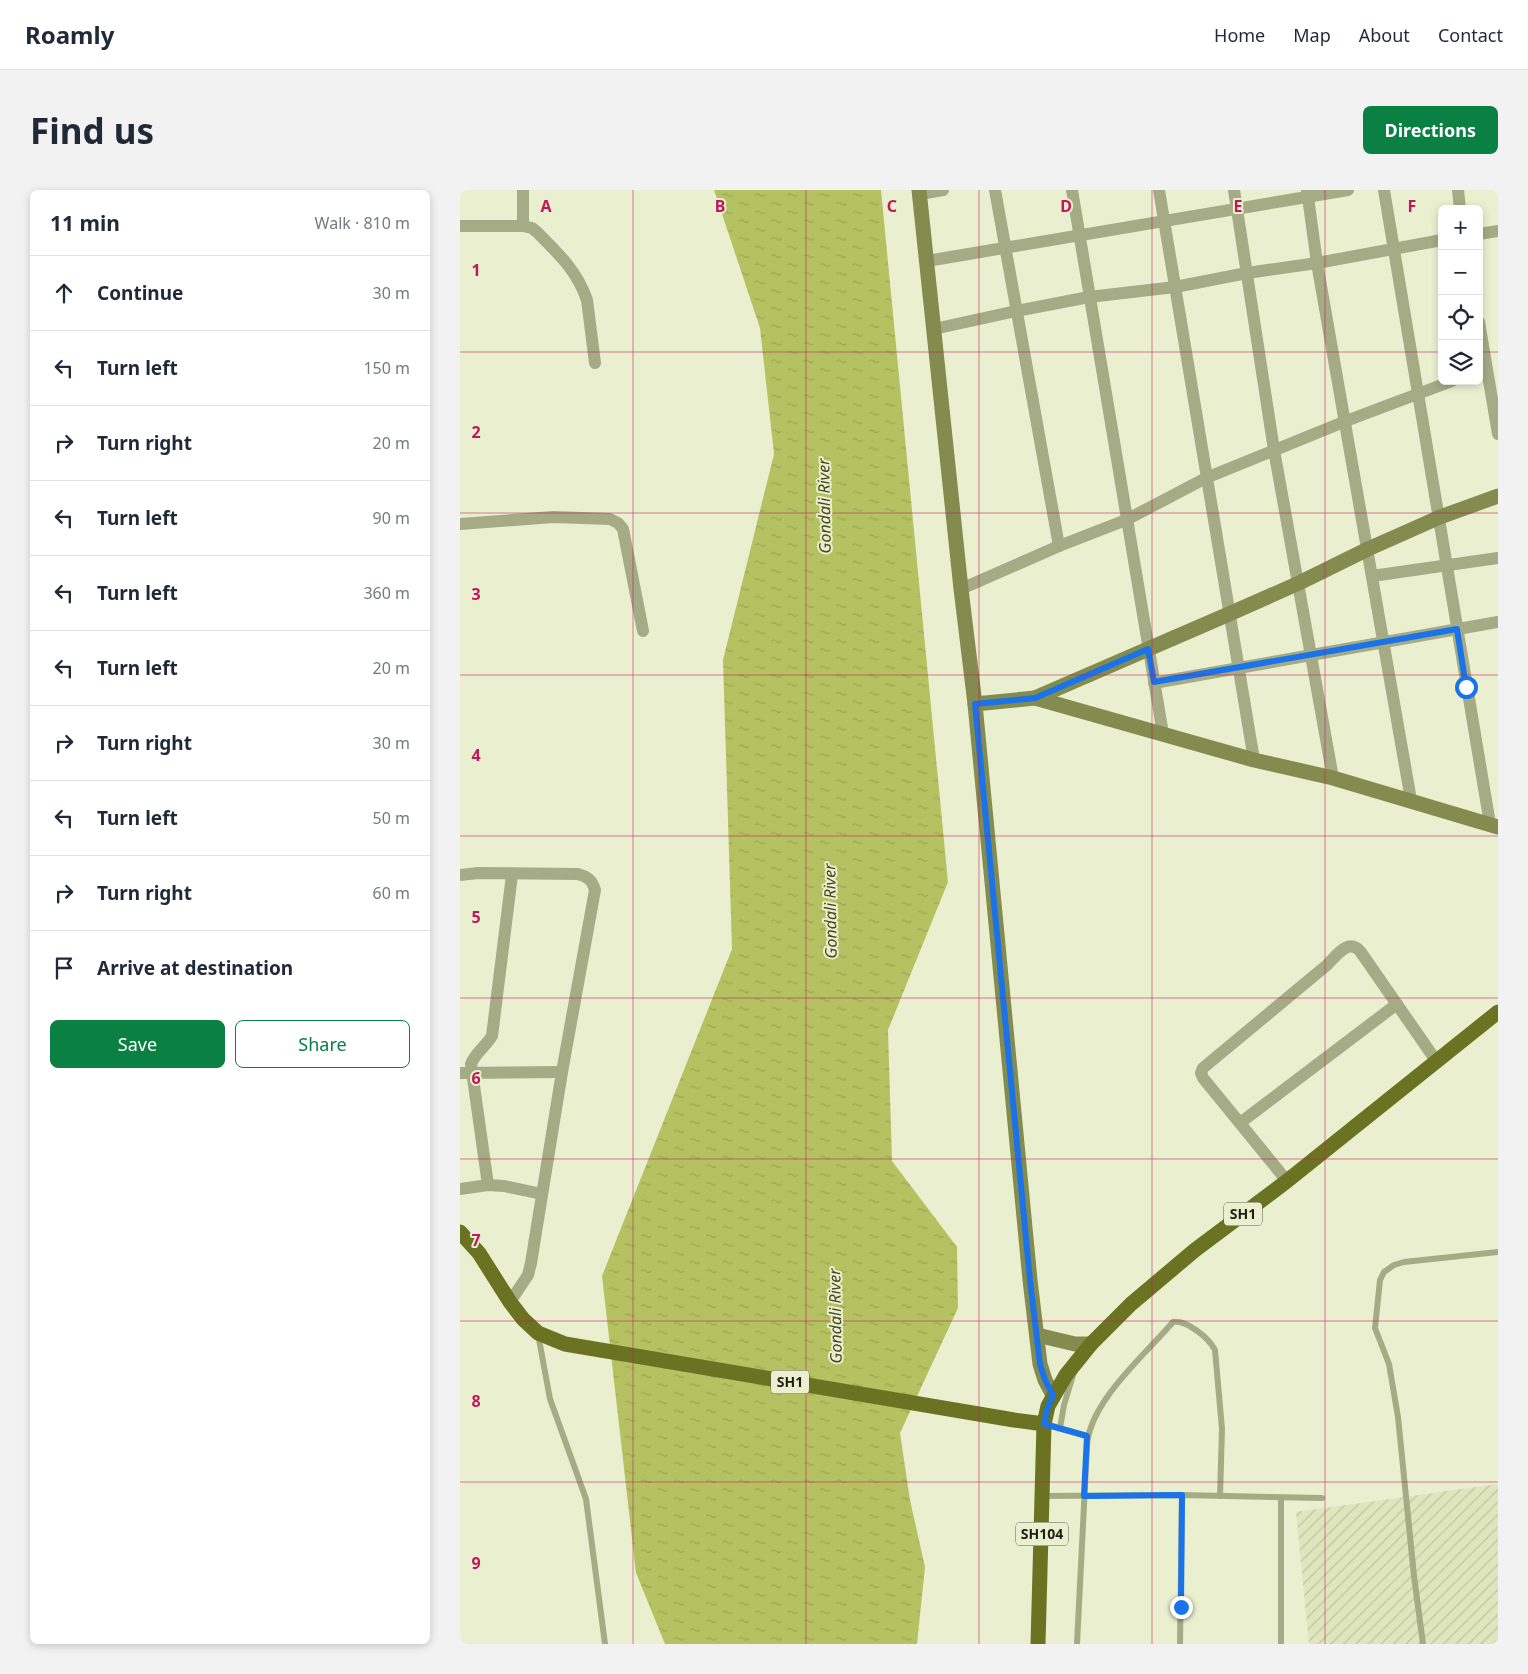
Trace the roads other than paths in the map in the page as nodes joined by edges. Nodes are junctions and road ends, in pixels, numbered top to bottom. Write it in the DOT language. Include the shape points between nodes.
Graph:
graph roads {
  1 [pos="523,190"];
  2 [pos="943,190"];
  3 [pos="995,190"];
  4 [pos="1072,190"];
  5 [pos="1159,190"];
  6 [pos="1234,190"];
  7 [pos="1348,190"];
  8 [pos="1384,190"];
  9 [pos="1458,190"];
  10 [pos="920,192"];
  11 [pos="1307,193"];
  12 [pos="1460,205"];
  13 [pos="1238,208"];
  14 [pos="1164,221"];
  15 [pos="460,226"];
  16 [pos="522,226"];
  17 [pos="1498,231"];
  18 [pos="1483,233"];
  19 [pos="1079,235"];
  20 [pos="1438,241"];
  21 [pos="1005,248"];
  22 [pos="1394,248"];
  23 [pos="927,261"];
  24 [pos="1318,263"];
  25 [pos="1247,273"];
  26 [pos="1175,287"];
  27 [pos="1089,297"];
  28 [pos="1016,311"];
  29 [pos="934,330"];
  30 [pos="1483,340"];
  31 [pos="596,363"];
  32 [pos="1488,368"];
  33 [pos="1442,385"];
  34 [pos="1418,394"];
  35 [pos="1346,421"];
  36 [pos="1498,434"];
  37 [pos="1274,450"];
  38 [pos="1206,478"];
  39 [pos="1498,496"];
  40 [pos="1440,518"];
  41 [pos="1126,520"];
  42 [pos="460,524"];
  43 [pos="1058,546"];
  44 [pos="1368,549"];
  45 [pos="1498,558"];
  46 [pos="1446,565"];
  47 [pos="1372,576"];
  48 [pos="1299,583"];
  49 [pos="961,589"];
  50 [pos="1228,614"];
  51 [pos="1498,622"];
  52 [pos="1457,629"];
  53 [pos="643,631"];
  54 [pos="1383,642"];
  55 [pos="1148,649"];
  56 [pos="1310,654"];
  57 [pos="1238,667"];
  58 [pos="1154,682"];
  59 [pos="1035,698"];
  60 [pos="975,704"];
  61 [pos="1163,734"];
  62 [pos="1254,760"];
  63 [pos="1333,778"];
  64 [pos="1411,800"];
  65 [pos="1494,826"];
  66 [pos="460,875"];
  67 [pos="512,875"];
  68 [pos="1397,1004"];
  69 [pos="1498,1012"];
  70 [pos="1437,1062"];
  71 [pos="465,1072"];
  72 [pos="562,1072"];
  73 [pos="1240,1123"];
  74 [pos="1287,1181"];
  75 [pos="488,1185"];
  76 [pos="460,1189"];
  77 [pos="542,1194"];
  78 [pos="460,1232"];
  79 [pos="1498,1252"];
  80 [pos="510,1302"];
  81 [pos="538,1333"];
  82 [pos="1037,1335"];
  83 [pos="1091,1344"];
  84 [pos="1074,1364"];
  85 [pos="1053,1395"];
  86 [pos="1044,1424"];
  87 [pos="1060,1428"];
  88 [pos="1087,1436"];
  89 [pos="1182,1495"];
  90 [pos="1043,1496"];
  91 [pos="1084,1496"];
  92 [pos="1220,1496"];
  93 [pos="1282,1498"];
  94 [pos="1322,1498"];
  95 [pos="605,1644"];
  96 [pos="1038,1644"];
  97 [pos="1077,1644"];
  98 [pos="1180,1644"];
  99 [pos="1282,1644"];
  100 [pos="1423,1644"];
  1 -- 16 [label="street"];
  2 -- 10 [label="street"];
  3 -- 21 [label="street"];
  4 -- 19 [label="street"];
  5 -- 14 [label="street"];
  6 -- 13 [label="street"];
  7 -- 11 [label="street"];
  8 -- 22 [label="street"];
  9 -- 12 [label="street"];
  10 -- 23 [label="main road"];
  11 -- 13 [label="street"];
  11 -- 24 [label="street"];
  13 -- 14 [label="street"];
  13 -- 25 [label="street"];
  14 -- 19 [label="street"];
  14 -- 26 [label="street"];
  15 -- 16 [label="street"];
  16 -- 31 [label="street" via="537,232 572,268 587,300"];
  17 -- 18 [label="street"];
  19 -- 21 [label="street"];
  19 -- 27 [label="street"];
  20 -- 22 [label="street"];
  21 -- 23 [label="street"];
  21 -- 28 [label="street"];
  22 -- 24 [label="street"];
  22 -- 34 [label="street"];
  23 -- 29 [label="main road"];
  24 -- 25 [label="street"];
  24 -- 35 [label="street"];
  25 -- 26 [label="street"];
  25 -- 37 [label="street"];
  26 -- 27 [label="street"];
  26 -- 38 [label="street"];
  27 -- 28 [label="street"];
  27 -- 41 [label="street"];
  28 -- 29 [label="street"];
  28 -- 43 [label="street"];
  29 -- 49 [label="main road"];
  30 -- 32 [label="street"];
  32 -- 36 [label="street"];
  33 -- 34 [label="street"];
  34 -- 35 [label="street"];
  34 -- 40 [label="street"];
  35 -- 37 [label="street"];
  35 -- 44 [label="street"];
  37 -- 38 [label="street"];
  37 -- 48 [label="street"];
  38 -- 41 [label="street"];
  38 -- 50 [label="street"];
  39 -- 40 [label="main road"];
  40 -- 44 [label="main road"];
  40 -- 46 [label="street"];
  41 -- 43 [label="street"];
  41 -- 55 [label="street"];
  42 -- 53 [label="street" via="552,517 610,519 618,523 623,529"];
  43 -- 49 [label="street"];
  44 -- 47 [label="street"];
  44 -- 48 [label="main road"];
  45 -- 46 [label="street"];
  46 -- 47 [label="street"];
  46 -- 52 [label="street"];
  47 -- 54 [label="street"];
  48 -- 50 [label="main road"];
  48 -- 56 [label="street"];
  49 -- 60 [label="main road"];
  50 -- 55 [label="main road"];
  50 -- 57 [label="street"];
  51 -- 52 [label="street"];
  52 -- 54 [label="street"];
  52 -- 65 [label="street"];
  54 -- 56 [label="street"];
  54 -- 64 [label="street"];
  55 -- 58 [label="street"];
  55 -- 59 [label="main road"];
  56 -- 57 [label="street"];
  56 -- 63 [label="street"];
  57 -- 58 [label="street"];
  57 -- 62 [label="street"];
  58 -- 61 [label="street"];
  59 -- 60 [label="main road"];
  59 -- 61 [label="main road"];
  60 -- 82 [label="main road"];
  61 -- 62 [label="main road"];
  62 -- 63 [label="main road"];
  63 -- 64 [label="main road"];
  64 -- 65 [label="main road"];
  66 -- 67 [label="street"];
  67 -- 71 [label="street" via="492,1036"];
  67 -- 72 [label="street" via="578,874 587,876 595,890"];
  68 -- 70 [label="street"];
  68 -- 73 [label="street"];
  68 -- 73 [label="street" via="1360,950 1351,945 1345,948 1203,1068 1203,1078"];
  69 -- 70 [label="main road, SH1"];
  70 -- 74 [label="main road, SH1"];
  71 -- 72 [label="street"];
  71 -- 75 [label="street"];
  72 -- 77 [label="street"];
  73 -- 74 [label="street"];
  74 -- 83 [label="main road, SH1" via="1195,1250 1131,1304"];
  75 -- 76 [label="street"];
  75 -- 77 [label="street"];
  77 -- 80 [label="street" via="528,1274"];
  78 -- 80 [label="main road, SH1" via="479,1253"];
  79 -- 100 [label="lane" via="1394,1265 1384,1272 1380,1280 1375,1328 1388,1364 1398,1416"];
  80 -- 81 [label="main road, SH1"];
  81 -- 86 [label="main road, SH1" via="566,1344"];
  81 -- 95 [label="lane" via="550,1399 586,1499"];
  82 -- 83 [label="main road" via="1075,1344"];
  82 -- 85 [label="main road" via="1040,1364"];
  83 -- 84 [label="main road, SH1"];
  84 -- 85 [label="main road, SH1"];
  84 -- 87 [label="lane" via="1074,1376"];
  85 -- 86 [label="main road, SH1"];
  86 -- 87 [label="lane"];
  86 -- 90 [label="main road, SH104"];
  87 -- 88 [label="lane"];
  88 -- 91 [label="lane"];
  88 -- 92 [label="lane" via="1096,1412 1110,1392 1173,1322 1187,1324 1212,1344 1217,1358 1222,1429"];
  89 -- 91 [label="lane"];
  89 -- 92 [label="lane"];
  89 -- 98 [label="lane"];
  90 -- 91 [label="lane"];
  90 -- 96 [label="main road, SH104"];
  91 -- 97 [label="lane"];
  92 -- 93 [label="lane"];
  93 -- 94 [label="lane"];
  93 -- 99 [label="lane"];
}
